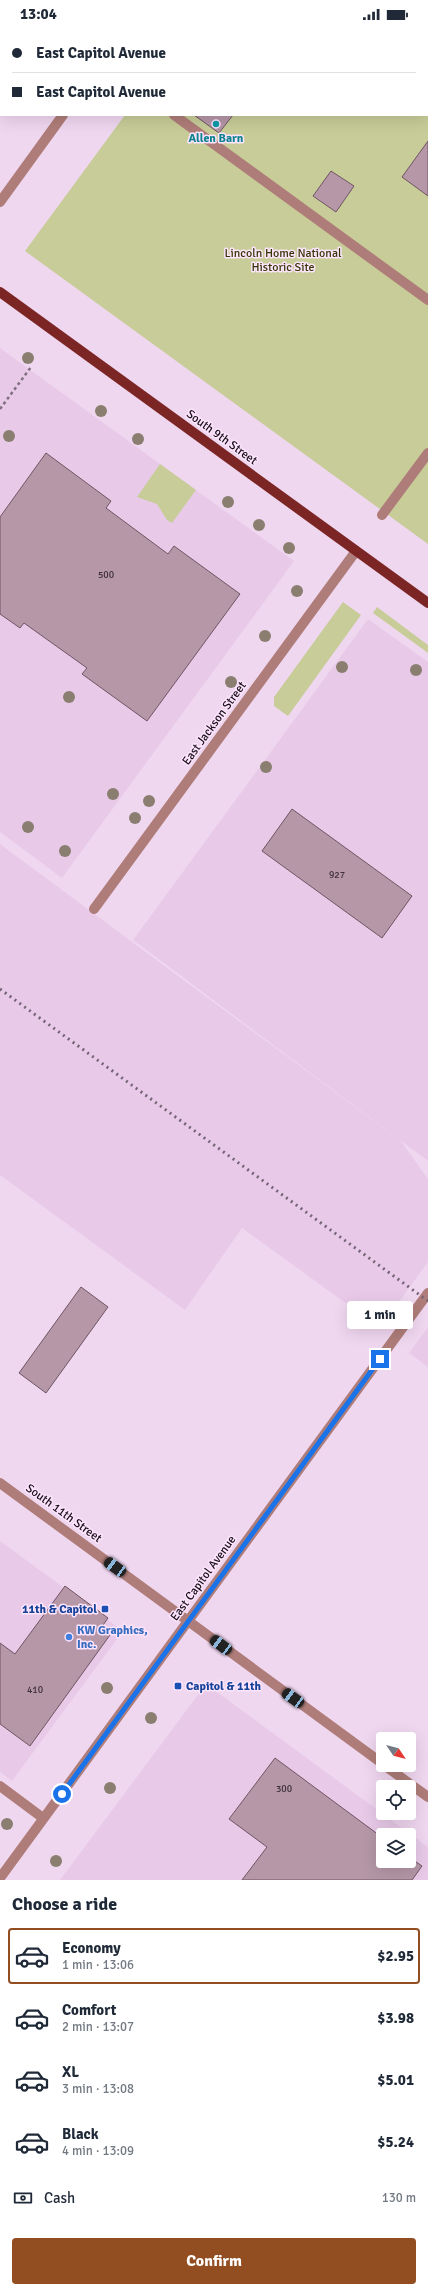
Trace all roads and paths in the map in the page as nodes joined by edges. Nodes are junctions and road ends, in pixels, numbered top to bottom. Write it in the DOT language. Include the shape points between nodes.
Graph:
graph roads {
  1 [pos="62,116"];
  2 [pos="175,116"];
  3 [pos="0,202"];
  4 [pos="0,292"];
  5 [pos="428,300"];
  6 [pos="31,367"];
  7 [pos="0,409"];
  8 [pos="428,453"];
  9 [pos="382,515"];
  10 [pos="356,551"];
  11 [pos="428,603"];
  12 [pos="94,910"];
  13 [pos="428,1293"];
  14 [pos="0,1483"];
  15 [pos="189,1620"];
  16 [pos="376,1758"];
  17 [pos="395,1772"];
  18 [pos="0,1786"];
  19 [pos="428,1797"];
  20 [pos="43,1818"];
  21 [pos="0,1878"];
  1 -- 3 [label="street"];
  2 -- 5 [label="street"];
  4 -- 10 [label="main road, South 9th Street"];
  6 -- 7 [label="path"];
  8 -- 9 [label="street"];
  10 -- 11 [label="main road, South 9th Street"];
  10 -- 12 [label="street, East Jackson Street"];
  13 -- 15 [label="street, East Capitol Avenue"];
  14 -- 15 [label="street, South 11th Street"];
  15 -- 16 [label="street, South 11th Street"];
  15 -- 20 [label="street, East Capitol Avenue"];
  17 -- 19 [label="street, South 11th Street"];
  18 -- 20 [label="street"];
  20 -- 21 [label="street, East Capitol Avenue"];
}
